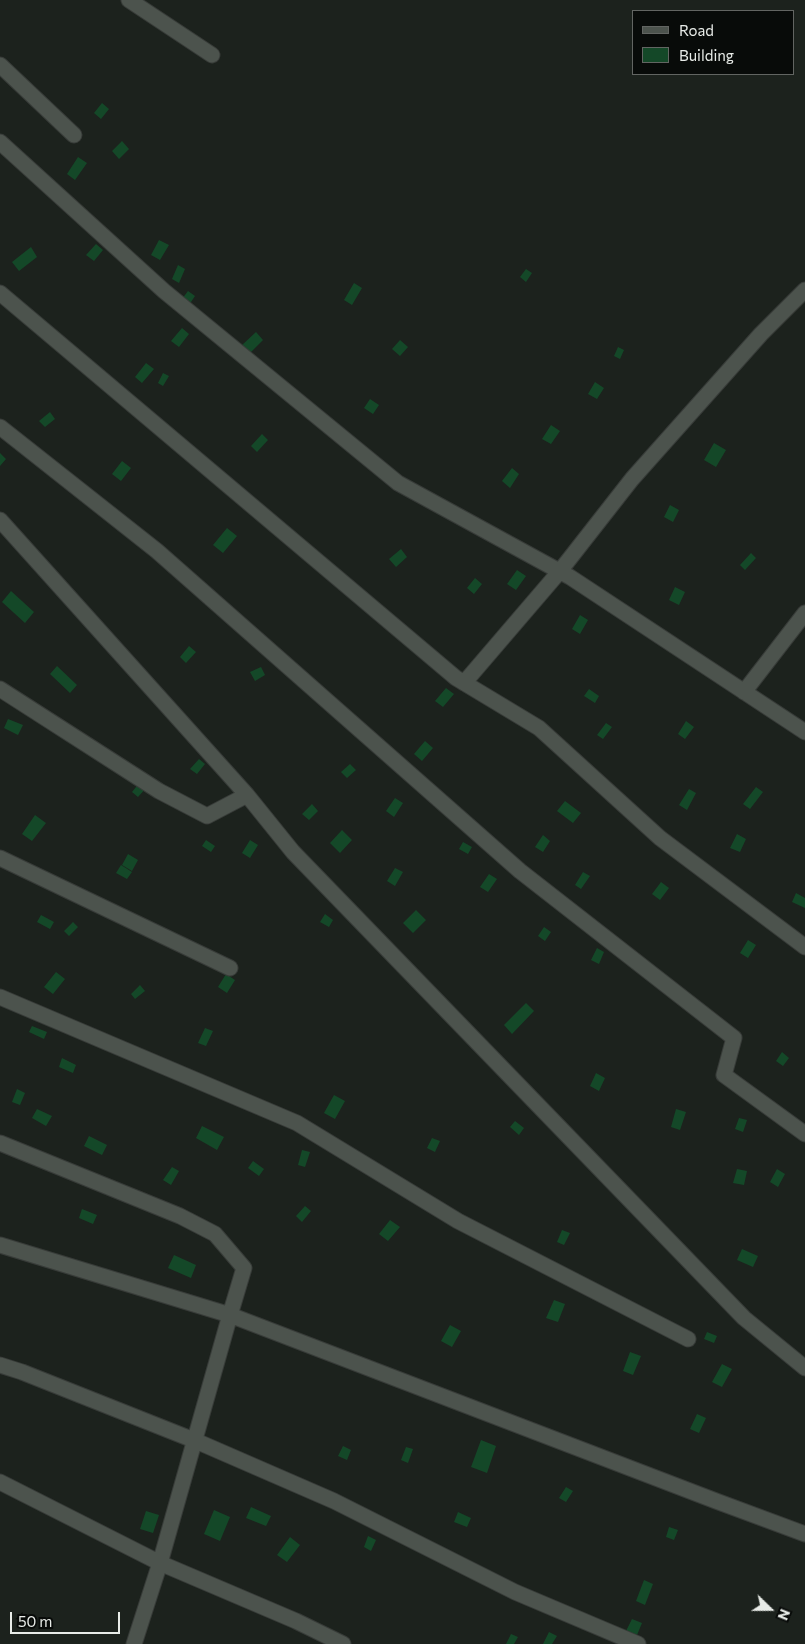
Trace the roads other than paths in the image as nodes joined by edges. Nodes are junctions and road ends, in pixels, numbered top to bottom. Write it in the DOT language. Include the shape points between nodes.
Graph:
graph roads {
  1 [pos="129,0"];
  2 [pos="212,55"];
  3 [pos="0,65"];
  4 [pos="74,135"];
  5 [pos="0,142"];
  6 [pos="805,290"];
  7 [pos="0,293"];
  8 [pos="0,427"];
  9 [pos="0,520"];
  10 [pos="560,571"];
  11 [pos="805,613"];
  12 [pos="464,683"];
  13 [pos="0,689"];
  14 [pos="744,692"];
  15 [pos="805,732"];
  16 [pos="247,795"];
  17 [pos="0,858"];
  18 [pos="805,947"];
  19 [pos="230,968"];
  20 [pos="0,997"];
  21 [pos="805,1134"];
  22 [pos="0,1143"];
  23 [pos="0,1245"];
  24 [pos="230,1315"];
  25 [pos="688,1339"];
  26 [pos="0,1365"];
  27 [pos="805,1368"];
  28 [pos="196,1441"];
  29 [pos="0,1482"];
  30 [pos="805,1534"];
  31 [pos="160,1563"];
  32 [pos="134,1644"];
  33 [pos="343,1644"];
  34 [pos="638,1644"];
  1 -- 2 [label="street"];
  3 -- 4 [label="street"];
  5 -- 10 [label="street" via="164,291 398,483"];
  6 -- 10 [label="street" via="761,334 632,479"];
  7 -- 12 [label="street"];
  8 -- 21 [label="street" via="157,551 520,871 734,1038 724,1075"];
  9 -- 16 [label="street"];
  10 -- 12 [label="street"];
  10 -- 14 [label="street"];
  11 -- 14 [label="street"];
  12 -- 18 [label="street" via="539,728 660,838"];
  13 -- 16 [label="street" via="159,791 207,816"];
  14 -- 15 [label="street"];
  16 -- 27 [label="street" via="293,852 744,1318"];
  17 -- 19 [label="street"];
  20 -- 25 [label="street" via="297,1123 458,1221"];
  22 -- 24 [label="street" via="180,1216 215,1234 244,1268"];
  23 -- 24 [label="street"];
  24 -- 28 [label="street"];
  24 -- 30 [label="street"];
  26 -- 28 [label="street"];
  28 -- 31 [label="street"];
  28 -- 34 [label="street" via="334,1501 515,1592"];
  29 -- 31 [label="street"];
  31 -- 32 [label="street"];
  31 -- 33 [label="street"];
}
